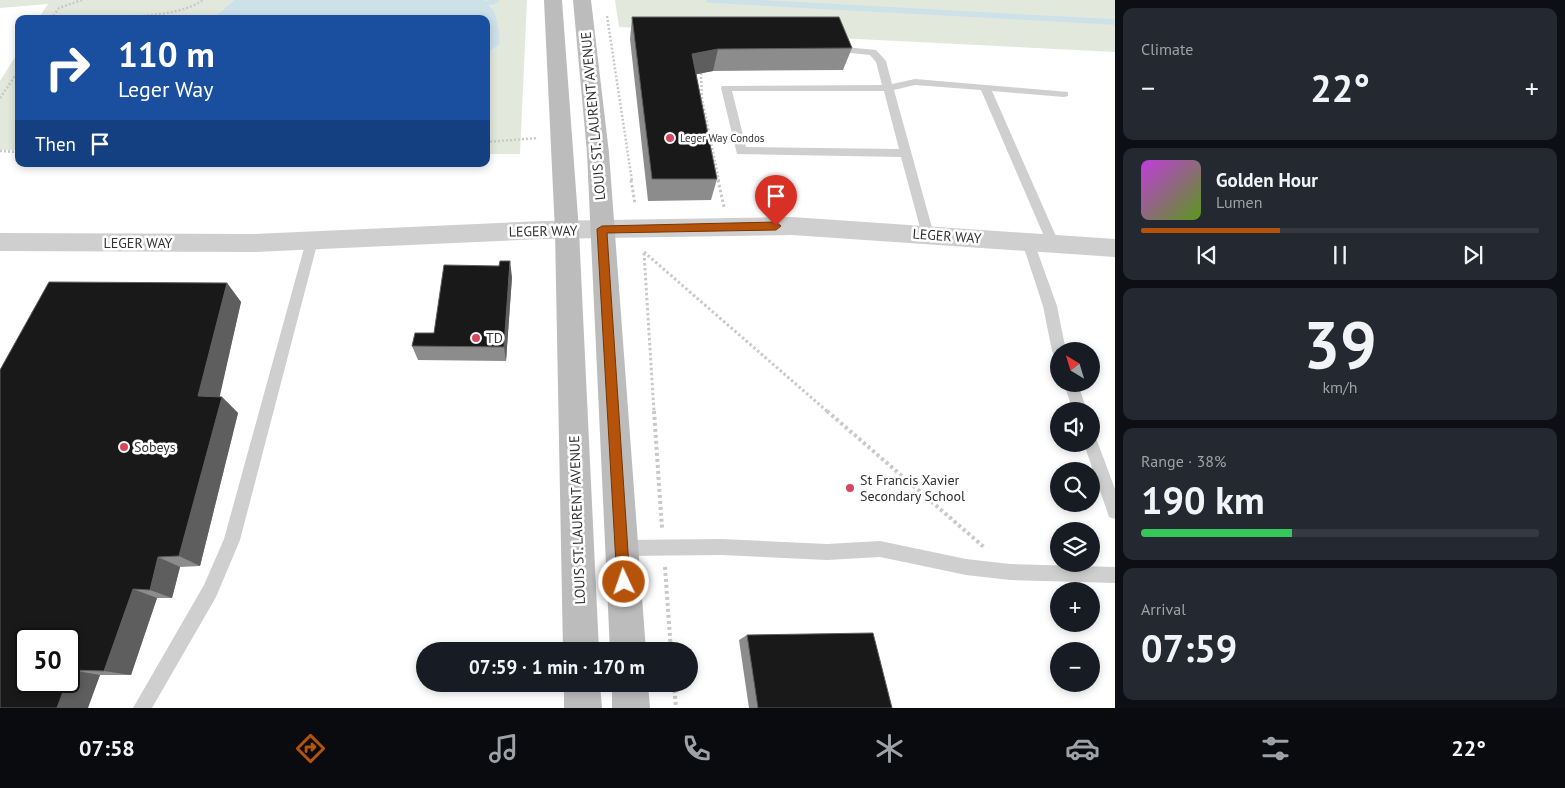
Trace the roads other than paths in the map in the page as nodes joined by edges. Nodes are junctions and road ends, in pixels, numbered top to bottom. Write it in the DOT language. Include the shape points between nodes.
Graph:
graph roads {
  1 [pos="553,0"];
  2 [pos="582,0"];
  3 [pos="834,49"];
  4 [pos="985,87"];
  5 [pos="888,88"];
  6 [pos="1064,94"];
  7 [pos="907,153"];
  8 [pos="602,229"];
  9 [pos="567,231"];
  10 [pos="928,235"];
  11 [pos="312,241"];
  12 [pos="0,242"];
  13 [pos="1028,242"];
  14 [pos="1053,244"];
  15 [pos="1115,248"];
  16 [pos="1057,342"];
  17 [pos="1094,452"];
  18 [pos="1115,511"];
  19 [pos="622,548"];
  20 [pos="1115,575"];
  21 [pos="581,642"];
  22 [pos="627,642"];
  23 [pos="582,692"];
  24 [pos="630,692"];
  25 [pos="142,708"];
  26 [pos="583,708"];
  27 [pos="631,708"];
  1 -- 9 [label="main road, LOUIS ST. LAURENT AVENUE"];
  2 -- 8 [label="main road, LOUIS ST. LAURENT AVENUE" via="598,153"];
  3 -- 5 [label="lane" via="872,52 881,61"];
  4 -- 5 [label="lane" via="916,82"];
  4 -- 6 [label="lane"];
  4 -- 14 [label="lane"];
  5 -- 7 [label="lane"];
  5 -- 7 [label="lane" via="726,88 741,151"];
  7 -- 10 [label="lane"];
  8 -- 9 [label="street, LEGER WAY"];
  8 -- 10 [label="street, LEGER WAY" via="792,226"];
  8 -- 19 [label="main road, LOUIS ST. LAURENT AVENUE"];
  9 -- 11 [label="street, LEGER WAY"];
  9 -- 21 [label="main road, LOUIS ST. LAURENT AVENUE"];
  10 -- 13 [label="street, LEGER WAY"];
  11 -- 12 [label="street, LEGER WAY" via="253,244"];
  11 -- 25 [label="lane" via="232,540 210,590"];
  13 -- 14 [label="street, LEGER WAY"];
  13 -- 16 [label="lane" via="1050,306"];
  14 -- 15 [label="street, LEGER WAY"];
  17 -- 18 [label="lane"];
  19 -- 20 [label="lane" via="880,550 1010,572"];
  19 -- 22 [label="main road, LOUIS ST. LAURENT AVENUE"];
  23 -- 26 [label="main road"];
  24 -- 27 [label="main road"];
}
